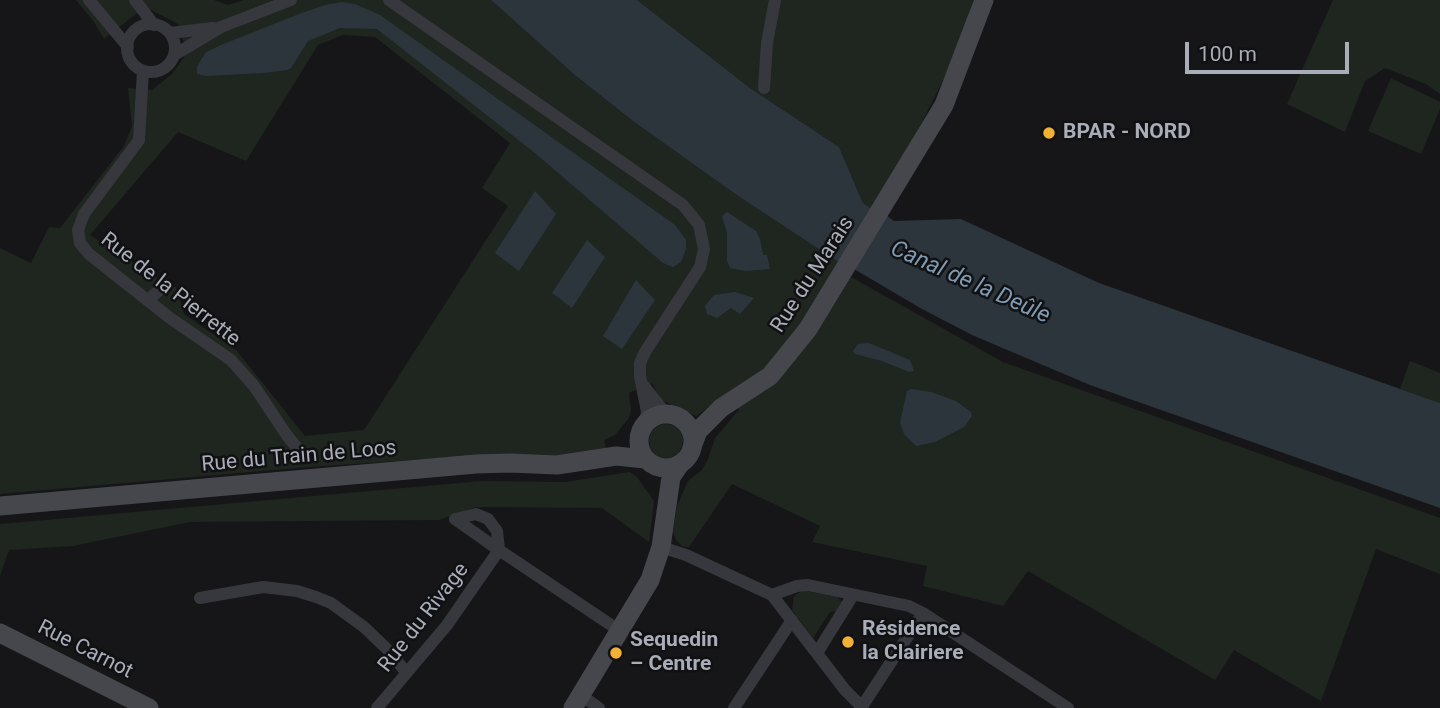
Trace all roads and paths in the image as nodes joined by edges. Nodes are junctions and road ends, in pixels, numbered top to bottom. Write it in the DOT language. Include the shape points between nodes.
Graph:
graph roads {
  1 [pos="89,0"];
  2 [pos="135,0"];
  3 [pos="291,0"];
  4 [pos="388,0"];
  5 [pos="775,0"];
  6 [pos="984,0"];
  7 [pos="997,0"];
  8 [pos="154,25"];
  9 [pos="220,27"];
  10 [pos="170,33"];
  11 [pos="128,47"];
  12 [pos="174,55"];
  13 [pos="143,71"];
  14 [pos="764,88"];
  15 [pos="944,106"];
  16 [pos="93,238"];
  17 [pos="85,249"];
  18 [pos="166,284"];
  19 [pos="148,300"];
  20 [pos="642,383"];
  21 [pos="715,411"];
  22 [pos="678,418"];
  23 [pos="643,426"];
  24 [pos="692,444"];
  25 [pos="301,453"];
  26 [pos="602,457"];
  27 [pos="649,462"];
  28 [pos="680,464"];
  29 [pos="666,504"];
  30 [pos="0,506"];
  31 [pos="661,547"];
  32 [pos="772,595"];
  33 [pos="853,595"];
  34 [pos="200,598"];
  35 [pos="923,613"];
  36 [pos="792,620"];
  37 [pos="621,631"];
  38 [pos="0,633"];
  39 [pos="817,653"];
  40 [pos="407,673"];
  41 [pos="577,702"];
  42 [pos="149,708"];
  43 [pos="377,708"];
  44 [pos="599,708"];
  45 [pos="734,708"];
  46 [pos="862,708"];
  47 [pos="1068,708"];
  1 -- 11 [label="street"];
  2 -- 8 [label="street"];
  3 -- 9 [label="street"];
  4 -- 20 [label="street" via="683,205 696,219 704,240 700,267 645,352"];
  5 -- 14 [label="street"];
  6 -- 15 [label="street, Rue du Marais"];
  7 -- 15 [label="street, Rue du Marais" via="963,76"];
  8 -- 10 [label="street"];
  8 -- 11 [label="street" via="133,33"];
  9 -- 10 [label="street"];
  9 -- 12 [label="street"];
  10 -- 12 [label="street"];
  11 -- 13 [label="street" via="131,61"];
  12 -- 13 [label="street" via="159,71"];
  13 -- 17 [label="street, Rue de la Pierrette" via="139,140 84,214 78,230"];
  15 -- 21 [label="street, Rue du Marais" via="802,337 770,376"];
  16 -- 17 [label="street"];
  17 -- 19 [label="street, Rue de la Pierrette"];
  18 -- 19 [label="street"];
  19 -- 25 [label="street, Rue de la Pierrette" via="231,360"];
  20 -- 22 [label="street" via="658,404"];
  20 -- 23 [label="street" via="647,412"];
  21 -- 22 [label="street, Rue du Marais"];
  21 -- 24 [label="street, Rue du Marais"];
  22 -- 23 [label="street" via="657,416"];
  22 -- 24 [label="street" via="691,432"];
  23 -- 26 [label="street, Rue du Train de Loos" via="628,444"];
  23 -- 27 [label="street" via="639,443"];
  24 -- 28 [label="street"];
  26 -- 27 [label="street, Rue du Train de Loos" via="626,455"];
  26 -- 30 [label="street, Rue du Train de Loos" via="557,465 476,464"];
  27 -- 28 [label="street" via="664,468"];
  27 -- 29 [label="street"];
  28 -- 29 [label="street" via="671,477"];
  29 -- 31 [label="street"];
  31 -- 32 [label="street"];
  31 -- 37 [label="street" via="645,590"];
  32 -- 33 [label="street" via="803,585"];
  32 -- 36 [label="street"];
  33 -- 35 [label="street"];
  33 -- 39 [label="street"];
  34 -- 40 [label="street" via="263,587 316,597 364,627"];
  35 -- 46 [label="street"];
  35 -- 47 [label="street"];
  36 -- 39 [label="street"];
  36 -- 45 [label="street"];
  37 -- 40 [label="street, Rue du Rivage" via="499,550"];
  37 -- 41 [label="street"];
  38 -- 42 [label="street, Rue Carnot"];
  39 -- 46 [label="street"];
  40 -- 43 [label="street, Rue du Rivage"];
  41 -- 44 [label="street"];
}
